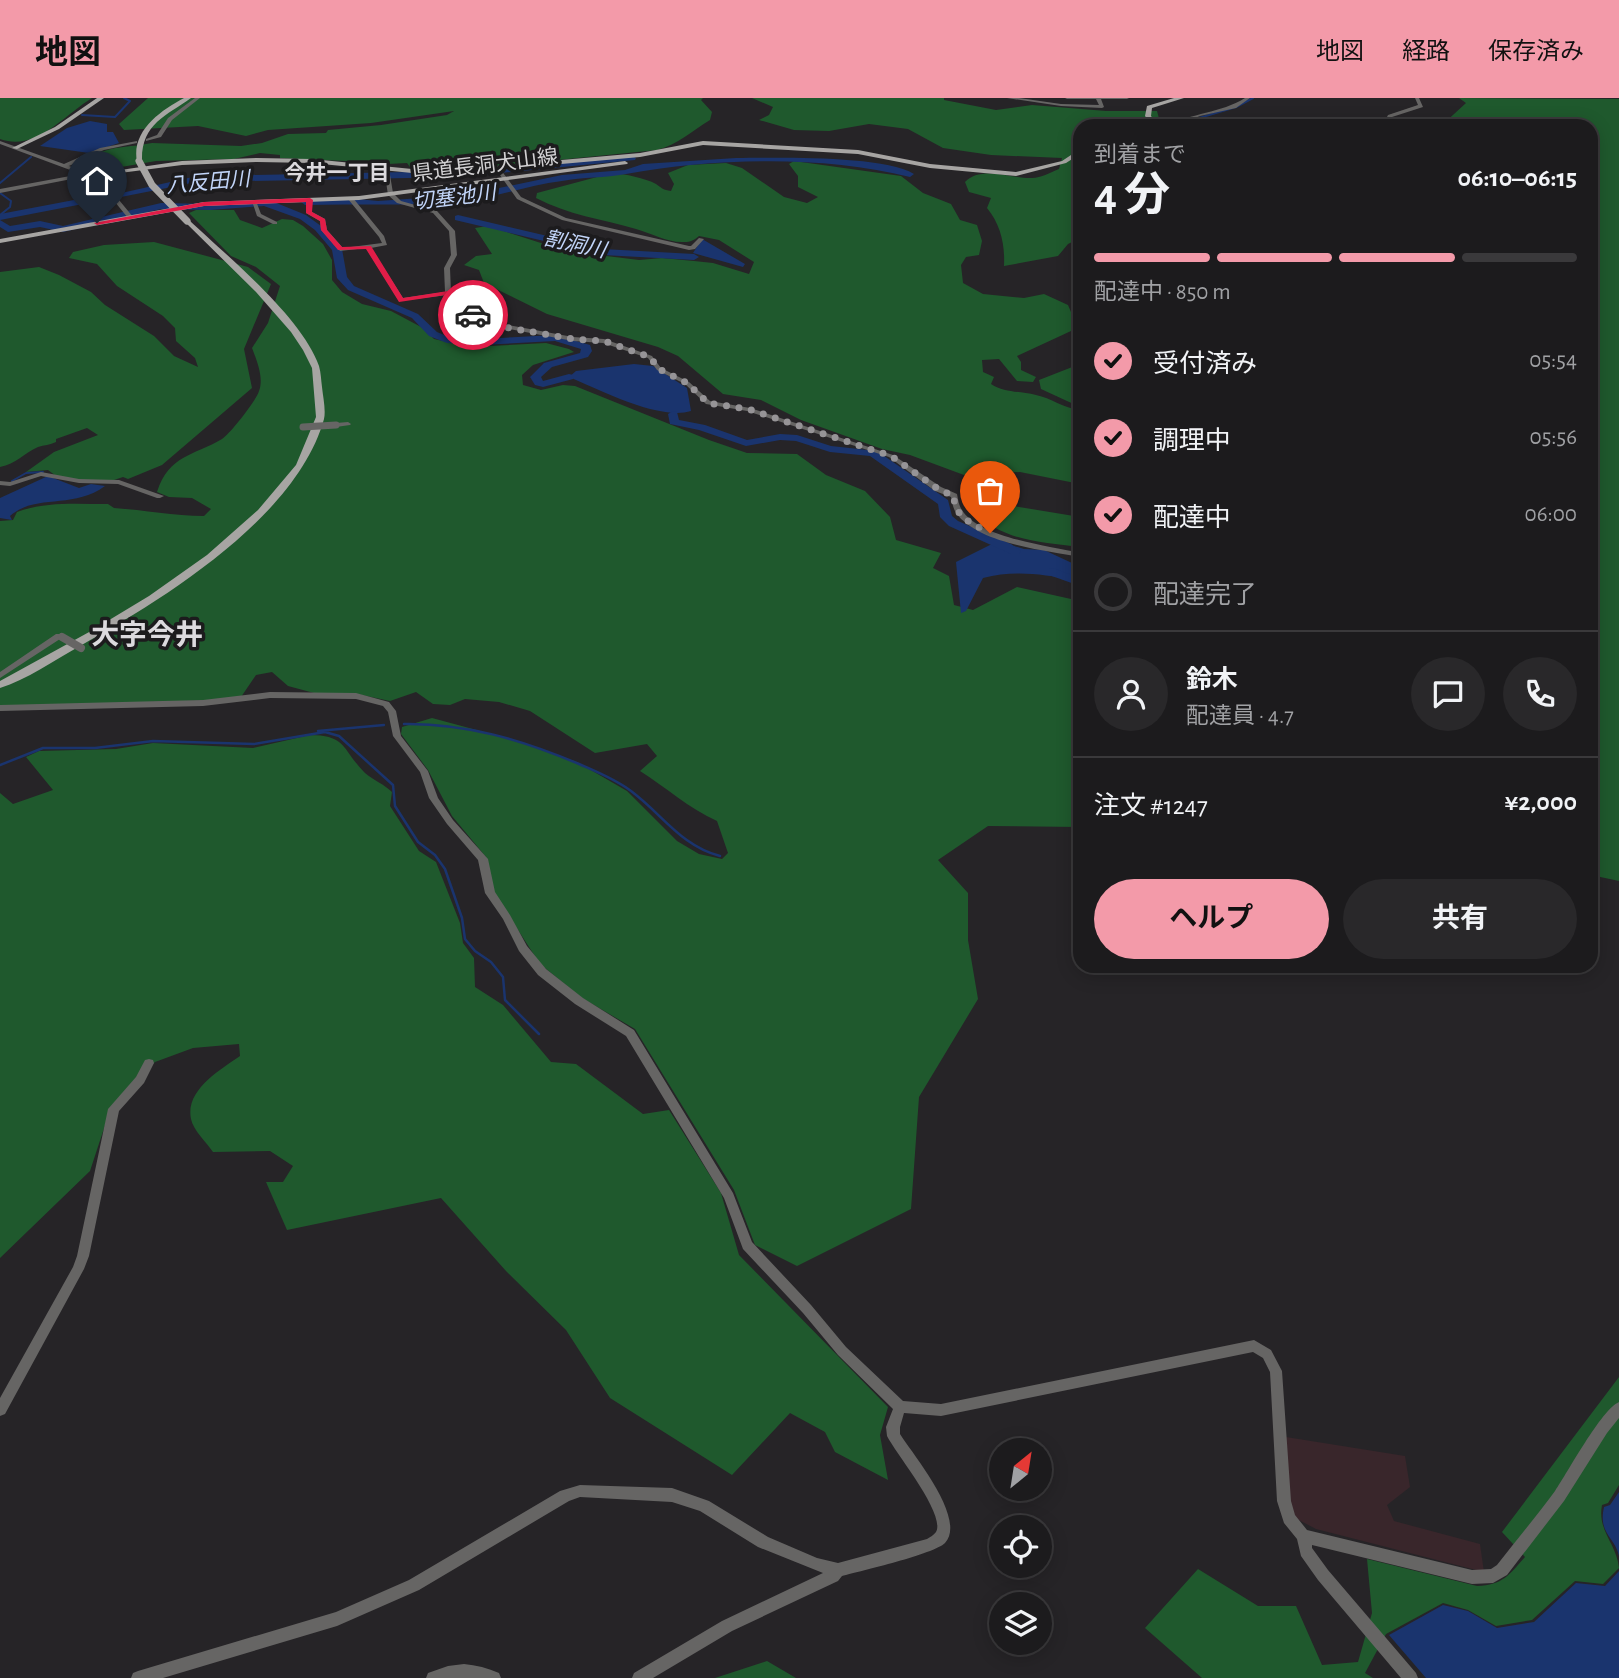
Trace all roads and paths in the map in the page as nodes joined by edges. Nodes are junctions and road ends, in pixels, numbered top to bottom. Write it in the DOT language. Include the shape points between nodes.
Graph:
graph roads {
  1 [pos="101,98"];
  2 [pos="188,98"];
  3 [pos="198,98"];
  4 [pos="1009,98"];
  5 [pos="1067,98"];
  6 [pos="1127,98"];
  7 [pos="1181,98"];
  8 [pos="1248,98"];
  9 [pos="1417,98"];
  10 [pos="1028,99"];
  11 [pos="1098,99"];
  12 [pos="1150,119"];
  13 [pos="1194,119"];
  14 [pos="1388,119"];
  15 [pos="148,140"];
  16 [pos="0,142"];
  17 [pos="135,142"];
  18 [pos="15,148"];
  19 [pos="640,155"];
  20 [pos="1073,155"];
  21 [pos="65,166"];
  22 [pos="498,169"];
  23 [pos="386,173"];
  24 [pos="89,175"];
  25 [pos="504,180"];
  26 [pos="0,191"];
  27 [pos="391,194"];
  28 [pos="352,200"];
  29 [pos="310,201"];
  30 [pos="254,203"];
  31 [pos="130,215"];
  32 [pos="275,223"];
  33 [pos="701,239"];
  34 [pos="0,241"];
  35 [pos="368,247"];
  36 [pos="448,293"];
  37 [pos="348,424"];
  38 [pos="303,426"];
  39 [pos="0,482"];
  40 [pos="160,496"];
  41 [pos="1073,554"];
  42 [pos="82,648"];
  43 [pos="0,676"];
  44 [pos="0,685"];
  45 [pos="0,708"];
  46 [pos="149,1063"];
  47 [pos="900,1406"];
  48 [pos="1619,1408"];
  49 [pos="0,1410"];
  50 [pos="1303,1536"];
  51 [pos="838,1570"];
  52 [pos="138,1678"];
  53 [pos="433,1678"];
  54 [pos="494,1678"];
  55 [pos="639,1678"];
  56 [pos="1411,1678"];
  1 -- 18 [label="main road" via="52,131"];
  2 -- 44 [label="main road, bridge" via="151,125 141,139 139,161 152,185 306,347 321,385 314,440 297,473 228,545 135,607"];
  3 -- 15 [label="street" via="170,119 159,136"];
  4 -- 10 [label="street"];
  5 -- 11 [label="street"];
  6 -- 11 [label="street"];
  7 -- 12 [label="main road" via="1149,107"];
  8 -- 13 [label="street"];
  9 -- 14 [label="street" via="1421,106"];
  10 -- 11 [label="street" via="1102,107"];
  16 -- 18 [label="street"];
  17 -- 21 [label="street" via="102,149"];
  18 -- 21 [label="street"];
  19 -- 20 [label="main road, 県道長洞犬山線" via="709,143 858,152 934,166 1018,174"];
  19 -- 22 [label="main road, 県道長洞犬山線"];
  19 -- 25 [label="main road, 県道長洞犬山線" via="608,167"];
  21 -- 24 [label="street"];
  22 -- 23 [label="main road, 県道長洞犬山線"];
  22 -- 25 [label="street"];
  23 -- 24 [label="main road, 県道長洞犬山線" via="321,161 265,159 182,163"];
  23 -- 27 [label="street"];
  24 -- 26 [label="street"];
  24 -- 31 [label="street" via="101,180"];
  25 -- 27 [label="main road, 県道長洞犬山線"];
  25 -- 33 [label="street" via="519,198 573,222 689,248"];
  27 -- 28 [label="main road, 県道長洞犬山線"];
  27 -- 36 [label="street" via="401,203 435,212 454,234 454,259 447,268"];
  28 -- 29 [label="main road, 県道長洞犬山線"];
  28 -- 35 [label="street" via="382,237 384,244"];
  29 -- 30 [label="main road, 県道長洞犬山線"];
  29 -- 35 [label="street" via="309,213 323,220 324,230 341,249"];
  30 -- 31 [label="main road, 県道長洞犬山線"];
  30 -- 32 [label="street" via="259,215"];
  31 -- 34 [label="main road, 県道長洞犬山線"];
  35 -- 36 [label="street" via="401,300"];
  36 -- 41 [label="street" via="490,324 612,344 653,358 659,369 687,383 713,405 748,409 891,456 954,496 963,518 979,527 1011,541"];
  37 -- 38 [label="street, bridge"];
  39 -- 40 [label="street" via="10,484 41,474 119,482"];
  42 -- 43 [label="street, bridge" via="59,636"];
  45 -- 47 [label="street" via="213,702 270,695 356,696 386,704 397,736 424,772 434,798 483,859 490,893 523,948 542,972 630,1033 729,1196 747,1245 842,1351"];
  46 -- 49 [label="street" via="114,1109 78,1269"];
  47 -- 50 [label="street" via="941,1410 1254,1346 1267,1354 1276,1371 1284,1501 1289,1518"];
  47 -- 51 [label="street" via="894,1436 925,1482 944,1520 944,1532 929,1545"];
  48 -- 50 [label="street" via="1559,1496 1493,1576 1472,1577"];
  50 -- 56 [label="street" via="1306,1552 1322,1575"];
  51 -- 52 [label="street" via="763,1542 704,1506 672,1495 580,1491 414,1585 337,1619"];
  51 -- 55 [label="street" via="833,1577 727,1626"];
  53 -- 54 [label="street" via="468,1670"];
}
